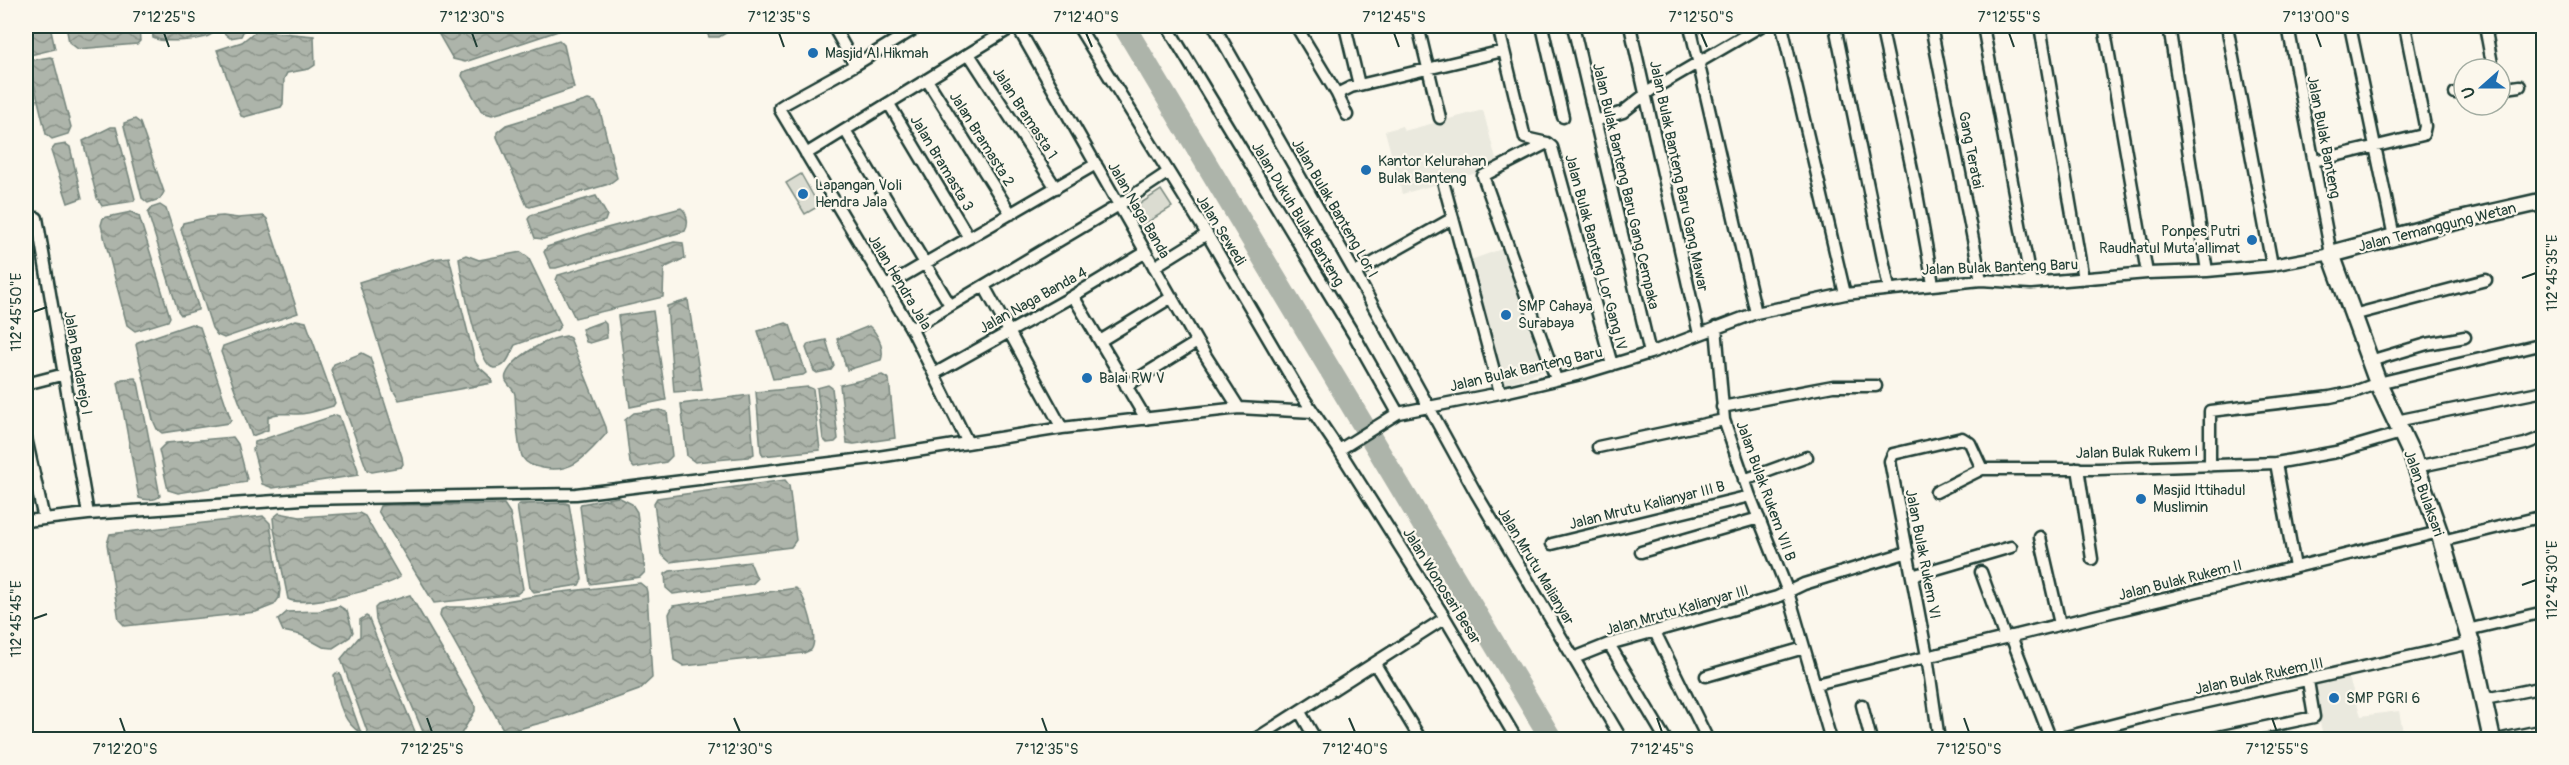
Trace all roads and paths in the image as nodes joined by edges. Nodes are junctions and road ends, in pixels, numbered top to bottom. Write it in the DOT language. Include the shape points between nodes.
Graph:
graph roads {
  1 [pos="833,26"];
  2 [pos="919,26"];
  3 [pos="1015,26"];
  4 [pos="1078,26"];
  5 [pos="1167,26"];
  6 [pos="1214,26"];
  7 [pos="1296,26"];
  8 [pos="1345,26"];
  9 [pos="1418,26"];
  10 [pos="1498,26"];
  11 [pos="1542,26"];
  12 [pos="1573,26"];
  13 [pos="1630,26"];
  14 [pos="1690,26"];
  15 [pos="1761,26"];
  16 [pos="1782,26"];
  17 [pos="1835,26"];
  18 [pos="1881,26"];
  19 [pos="1932,26"];
  20 [pos="1983,26"];
  21 [pos="2040,26"];
  22 [pos="2104,26"];
  23 [pos="2169,26"];
  24 [pos="2227,26"];
  25 [pos="2288,26"];
  26 [pos="2350,26"];
  27 [pos="2405,26"];
  28 [pos="2485,26"];
  29 [pos="1503,51"];
  30 [pos="969,54"];
  31 [pos="2491,57"];
  32 [pos="1698,63"];
  33 [pos="855,65"];
  34 [pos="1428,69"];
  35 [pos="927,80"];
  36 [pos="1359,85"];
  37 [pos="2520,86"];
  38 [pos="2512,87"];
  39 [pos="1337,94"];
  40 [pos="1646,95"];
  41 [pos="889,104"];
  42 [pos="1347,115"];
  43 [pos="1563,117"];
  44 [pos="1440,118"];
  45 [pos="1595,121"];
  46 [pos="845,130"];
  47 [pos="1547,143"];
  48 [pos="2377,148"];
  49 [pos="806,154"];
  50 [pos="2313,161"];
  51 [pos="1096,164"];
  52 [pos="1167,173"];
  53 [pos="1444,185"];
  54 [pos="1056,188"];
  55 [pos="2544,201"];
  56 [pos="1119,206"];
  57 [pos="1011,214"];
  58 [pos="37,218"];
  59 [pos="1453,218"];
  60 [pos="1207,234"];
  61 [pos="2394,237"];
  62 [pos="969,238"];
  63 [pos="1146,252"];
  64 [pos="2332,260"];
  65 [pos="926,263"];
  66 [pos="2272,265"];
  67 [pos="1154,267"];
  68 [pos="2207,271"];
  69 [pos="1355,273"];
  70 [pos="2147,273"];
  71 [pos="2083,279"];
  72 [pos="1982,280"];
  73 [pos="2486,280"];
  74 [pos="2031,283"];
  75 [pos="1933,284"];
  76 [pos="886,286"];
  77 [pos="984,286"];
  78 [pos="1889,288"];
  79 [pos="1845,294"];
  80 [pos="1073,296"];
  81 [pos="1172,297"];
  82 [pos="950,305"];
  83 [pos="1756,314"];
  84 [pos="2353,315"];
  85 [pos="911,329"];
  86 [pos="1716,330"];
  87 [pos="1008,332"];
  88 [pos="1699,333"];
  89 [pos="2465,337"];
  90 [pos="1100,341"];
  91 [pos="1197,342"];
  92 [pos="2544,344"];
  93 [pos="1650,353"];
  94 [pos="2370,361"];
  95 [pos="1612,365"];
  96 [pos="65,374"];
  97 [pos="934,374"];
  98 [pos="1556,379"];
  99 [pos="2378,383"];
  100 [pos="26,384"];
  101 [pos="1126,386"];
  102 [pos="1876,386"];
  103 [pos="2544,391"];
  104 [pos="1500,393"];
  105 [pos="1427,406"];
  106 [pos="1722,407"];
  107 [pos="1239,408"];
  108 [pos="1313,412"];
  109 [pos="1395,415"];
  110 [pos="1146,419"];
  111 [pos="1724,420"];
  112 [pos="2399,427"];
  113 [pos="1062,428"];
  114 [pos="2544,437"];
  115 [pos="26,438"];
  116 [pos="968,442"];
  117 [pos="1598,447"];
  118 [pos="1339,450"];
  119 [pos="1807,457"];
  120 [pos="2276,463"];
  121 [pos="2210,466"];
  122 [pos="2416,467"];
  123 [pos="2078,468"];
  124 [pos="1982,469"];
  125 [pos="1744,480"];
  126 [pos="1936,492"];
  127 [pos="1750,496"];
  128 [pos="88,514"];
  129 [pos="2544,516"];
  130 [pos="1759,518"];
  131 [pos="44,519"];
  132 [pos="26,521"];
  133 [pos="2440,536"];
  134 [pos="2040,537"];
  135 [pos="1552,544"];
  136 [pos="2011,547"];
  137 [pos="1641,552"];
  138 [pos="1908,552"];
  139 [pos="2092,559"];
  140 [pos="2295,567"];
  141 [pos="1981,572"];
  142 [pos="1912,576"];
  143 [pos="1788,592"];
  144 [pos="2544,612"];
  145 [pos="1445,618"];
  146 [pos="2060,624"];
  147 [pos="1655,632"];
  148 [pos="2469,636"];
  149 [pos="2008,637"];
  150 [pos="1609,644"];
  151 [pos="1804,648"];
  152 [pos="1927,656"];
  153 [pos="1574,658"];
  154 [pos="1375,664"];
  155 [pos="1706,676"];
  156 [pos="2308,681"];
  157 [pos="1816,684"];
  158 [pos="2544,687"];
  159 [pos="2485,699"];
  160 [pos="1862,705"];
  161 [pos="1300,712"];
  162 [pos="2544,730"];
  163 [pos="1254,740"];
  164 [pos="1316,740"];
  165 [pos="1421,740"];
  166 [pos="1517,740"];
  167 [pos="1622,740"];
  168 [pos="1666,740"];
  169 [pos="1708,740"];
  170 [pos="1831,740"];
  171 [pos="1872,740"];
  172 [pos="1939,740"];
  173 [pos="2052,740"];
  174 [pos="2204,740"];
  175 [pos="2492,740"];
  176 [pos="2497,740"];
  1 -- 33 [label="street"];
  2 -- 33 [label="street"];
  3 -- 30 [label="street"];
  3 -- 51 [label="street, Jalan Naga Banda"];
  4 -- 52 [label="street, Jalan Sewedi"];
  5 -- 109 [label="street, Jalan Dukuh Bulak Banteng" via="1354,335"];
  6 -- 69 [label="street, Jalan Bulak Banteng Lor I"];
  7 -- 39 [label="street"];
  8 -- 36 [label="street"];
  9 -- 34 [label="street"];
  10 -- 29 [label="street, Jalan Bulak Banteng Lor Gang IV"];
  11 -- 43 [label="street"];
  12 -- 45 [label="street, Jalan Bulak Banteng Baru Gang Cempaka"];
  13 -- 40 [label="street, Jalan Bulak Banteng Baru Gang Mawar"];
  14 -- 32 [label="street"];
  15 -- 32 [label="street"];
  16 -- 79 [label="street"];
  17 -- 78 [label="street"];
  18 -- 75 [label="street"];
  19 -- 72 [label="street, Gang Teratai"];
  20 -- 74 [label="street"];
  21 -- 71 [label="street"];
  22 -- 70 [label="street"];
  23 -- 68 [label="street"];
  24 -- 66 [label="street"];
  25 -- 50 [label="street, Jalan Bulak Banteng"];
  26 -- 48 [label="street"];
  27 -- 48 [label="street" via="2425,132"];
  28 -- 31 [label="street"];
  29 -- 34 [label="street"];
  29 -- 47 [label="street, Jalan Bulak Banteng Lor Gang IV" via="1526,138"];
  30 -- 35 [label="street"];
  30 -- 54 [label="street, Jalan Bramasta 1"];
  32 -- 40 [label="street"];
  32 -- 83 [label="street"];
  33 -- 49 [label="street, Jalan Hendra Jala" via="780,107"];
  34 -- 36 [label="street"];
  34 -- 44 [label="street"];
  35 -- 41 [label="street"];
  35 -- 57 [label="street, Jalan Bramasta 2"];
  36 -- 39 [label="street"];
  37 -- 38 [label="street"];
  39 -- 42 [label="street"];
  40 -- 45 [label="street" via="1623,112"];
  40 -- 88 [label="street, Jalan Bulak Banteng Baru Gang Mawar"];
  41 -- 46 [label="street"];
  41 -- 62 [label="street, Jalan Bramasta 3"];
  45 -- 93 [label="street, Jalan Bulak Banteng Baru Gang Cempaka"];
  46 -- 49 [label="street"];
  46 -- 65 [label="street"];
  47 -- 95 [label="street, Jalan Bulak Banteng Lor Gang IV" via="1552,147"];
  47 -- 98 [label="street" via="1484,175"];
  48 -- 50 [label="street"];
  48 -- 61 [label="street"];
  49 -- 76 [label="street, Jalan Hendra Jala"];
  50 -- 64 [label="street, Jalan Bulak Banteng"];
  51 -- 54 [label="street"];
  51 -- 56 [label="street, Jalan Naga Banda"];
  52 -- 56 [label="street"];
  52 -- 60 [label="street, Jalan Sewedi"];
  53 -- 59 [label="street"];
  54 -- 57 [label="street"];
  55 -- 61 [label="street, Jalan Temanggung Wetan"];
  56 -- 63 [label="street, Jalan Naga Banda"];
  56 -- 77 [label="street"];
  57 -- 62 [label="street"];
  58 -- 96 [label="street, Jalan Bandarejo I"];
  59 -- 69 [label="street"];
  59 -- 104 [label="street"];
  60 -- 67 [label="street"];
  60 -- 108 [label="street, Jalan Sewedi"];
  61 -- 64 [label="street, Jalan Temanggung Wetan"];
  62 -- 65 [label="street"];
  63 -- 67 [label="street, Jalan Naga Banda"];
  63 -- 80 [label="street, Jalan Naga Banda 4"];
  64 -- 66 [label="street, Jalan Bulak Banteng Baru"];
  64 -- 84 [label="street, Jalan Bulaksari"];
  65 -- 76 [label="street"];
  65 -- 82 [label="street"];
  66 -- 68 [label="street, Jalan Bulak Banteng Baru"];
  67 -- 81 [label="street, Jalan Naga Banda"];
  68 -- 70 [label="street, Jalan Bulak Banteng Baru"];
  69 -- 105 [label="street, Jalan Bulak Banteng Lor I"];
  70 -- 71 [label="street, Jalan Bulak Banteng Baru"];
  71 -- 74 [label="street, Jalan Bulak Banteng Baru"];
  72 -- 74 [label="street, Jalan Bulak Banteng Baru"];
  72 -- 75 [label="street, Jalan Bulak Banteng Baru"];
  73 -- 84 [label="street"];
  75 -- 78 [label="street, Jalan Bulak Banteng Baru"];
  76 -- 85 [label="street, Jalan Hendra Jala"];
  77 -- 82 [label="street"];
  77 -- 87 [label="street"];
  78 -- 79 [label="street, Jalan Bulak Banteng Baru"];
  79 -- 83 [label="street, Jalan Bulak Banteng Baru"];
  80 -- 87 [label="street, Jalan Naga Banda 4"];
  80 -- 90 [label="street"];
  81 -- 90 [label="street"];
  81 -- 91 [label="street, Jalan Naga Banda"];
  82 -- 85 [label="street"];
  83 -- 86 [label="street, Jalan Bulak Banteng Baru"];
  84 -- 94 [label="street, Jalan Bulaksari"];
  85 -- 97 [label="street, Jalan Hendra Jala"];
  86 -- 88 [label="street, Jalan Bulak Banteng Baru"];
  86 -- 106 [label="street, Jalan Bulak Rukem VII B"];
  87 -- 97 [label="street, Jalan Naga Banda 4"];
  87 -- 113 [label="street"];
  88 -- 93 [label="street, Jalan Bulak Banteng Baru"];
  89 -- 94 [label="street"];
  90 -- 101 [label="street"];
  91 -- 101 [label="street"];
  91 -- 107 [label="street, Jalan Naga Banda"];
  92 -- 99 [label="street"];
  93 -- 95 [label="street, Jalan Bulak Banteng Baru"];
  94 -- 99 [label="street, Jalan Bulaksari"];
  95 -- 98 [label="street, Jalan Bulak Banteng Baru"];
  96 -- 100 [label="street"];
  96 -- 128 [label="street, Jalan Bandarejo I"];
  97 -- 116 [label="street, Jalan Hendra Jala"];
  98 -- 104 [label="street, Jalan Bulak Banteng Baru"];
  99 -- 112 [label="street, Jalan Bulaksari"];
  99 -- 121 [label="street" via="2330,397 2210,411"];
  101 -- 110 [label="street"];
  102 -- 106 [label="street" via="1833,386"];
  103 -- 112 [label="street, Jalan Bulak Rukem I"];
  104 -- 105 [label="street, Jalan Bulak Banteng Baru"];
  105 -- 109 [label="street, Jalan Bulak Banteng Baru"];
  105 -- 153 [label="street, Jalan Mrutu Malianyar"];
  106 -- 111 [label="street, Jalan Bulak Rukem VII B"];
  107 -- 108 [label="street"];
  107 -- 110 [label="street"];
  108 -- 118 [label="street, Jalan Sewedi"];
  109 -- 118 [label="street, Jalan Bulak Banteng Baru"];
  110 -- 113 [label="street"];
  111 -- 117 [label="street"];
  111 -- 125 [label="street, Jalan Bulak Rukem VII B"];
  112 -- 120 [label="street, Jalan Bulak Rukem I" via="2336,452"];
  112 -- 122 [label="street, Jalan Bulaksari"];
  113 -- 116 [label="street"];
  114 -- 122 [label="street"];
  115 -- 131 [label="street"];
  116 -- 128 [label="street" via="872,458 576,494 303,499"];
  118 -- 145 [label="street, Jalan Wonosari Besar"];
  119 -- 125 [label="street"];
  120 -- 121 [label="street, Jalan Bulak Rukem I"];
  120 -- 140 [label="street"];
  121 -- 123 [label="street, Jalan Bulak Rukem I"];
  122 -- 133 [label="street, Jalan Bulaksari"];
  123 -- 124 [label="street, Jalan Bulak Rukem I"];
  123 -- 139 [label="street"];
  124 -- 126 [label="street"];
  124 -- 138 [label="street, Jalan Bulak Rukem VI" via="1970,443 1962,438 1893,454 1890,458"];
  125 -- 127 [label="street, Jalan Bulak Rukem VII B"];
  127 -- 130 [label="street, Jalan Bulak Rukem VII B"];
  127 -- 135 [label="street, Jalan Mrutu Kalianyar III B"];
  128 -- 131 [label="street"];
  129 -- 133 [label="street, Jalan Bulak Rukem II"];
  130 -- 137 [label="street"];
  130 -- 143 [label="street, Jalan Bulak Rukem VII B"];
  131 -- 132 [label="street"];
  133 -- 140 [label="street, Jalan Bulak Rukem II"];
  133 -- 148 [label="street, Jalan Bulaksari"];
  134 -- 146 [label="street"];
  136 -- 142 [label="street"];
  138 -- 142 [label="street, Jalan Bulak Rukem VI"];
  138 -- 143 [label="street, Jalan Mrutu Kalianyar III"];
  140 -- 146 [label="street, Jalan Bulak Rukem II"];
  141 -- 149 [label="street"];
  142 -- 152 [label="street, Jalan Bulak Rukem VI"];
  143 -- 147 [label="street, Jalan Mrutu Kalianyar III"];
  143 -- 151 [label="street, Jalan Bulak Rukem VII B"];
  144 -- 148 [label="street, Jalan Bulak Rukem III"];
  145 -- 154 [label="street"];
  145 -- 166 [label="street, Jalan Wonosari Besar"];
  146 -- 149 [label="street, Jalan Bulak Rukem II"];
  147 -- 150 [label="street, Jalan Mrutu Kalianyar III"];
  147 -- 169 [label="street"];
  148 -- 156 [label="street, Jalan Bulak Rukem III"];
  148 -- 159 [label="street, Jalan Bulaksari"];
  149 -- 152 [label="street, Jalan Bulak Rukem II"];
  149 -- 173 [label="street"];
  150 -- 153 [label="street, Jalan Mrutu Kalianyar III"];
  150 -- 168 [label="street"];
  151 -- 155 [label="street"];
  151 -- 157 [label="street, Jalan Bulak Rukem VII B"];
  152 -- 157 [label="street, Jalan Bulak Rukem II"];
  152 -- 172 [label="street"];
  153 -- 167 [label="street, Jalan Mrutu Malianyar"];
  154 -- 161 [label="street"];
  154 -- 165 [label="street"];
  156 -- 173 [label="street, Jalan Bulak Rukem III"];
  156 -- 174 [label="street" via="2314,717"];
  157 -- 170 [label="street, Jalan Bulak Rukem VII B"];
  158 -- 159 [label="street"];
  159 -- 175 [label="street, Jalan Bulaksari"];
  160 -- 171 [label="street"];
  161 -- 163 [label="street"];
  161 -- 164 [label="street"];
  162 -- 176 [label="street"];
}
